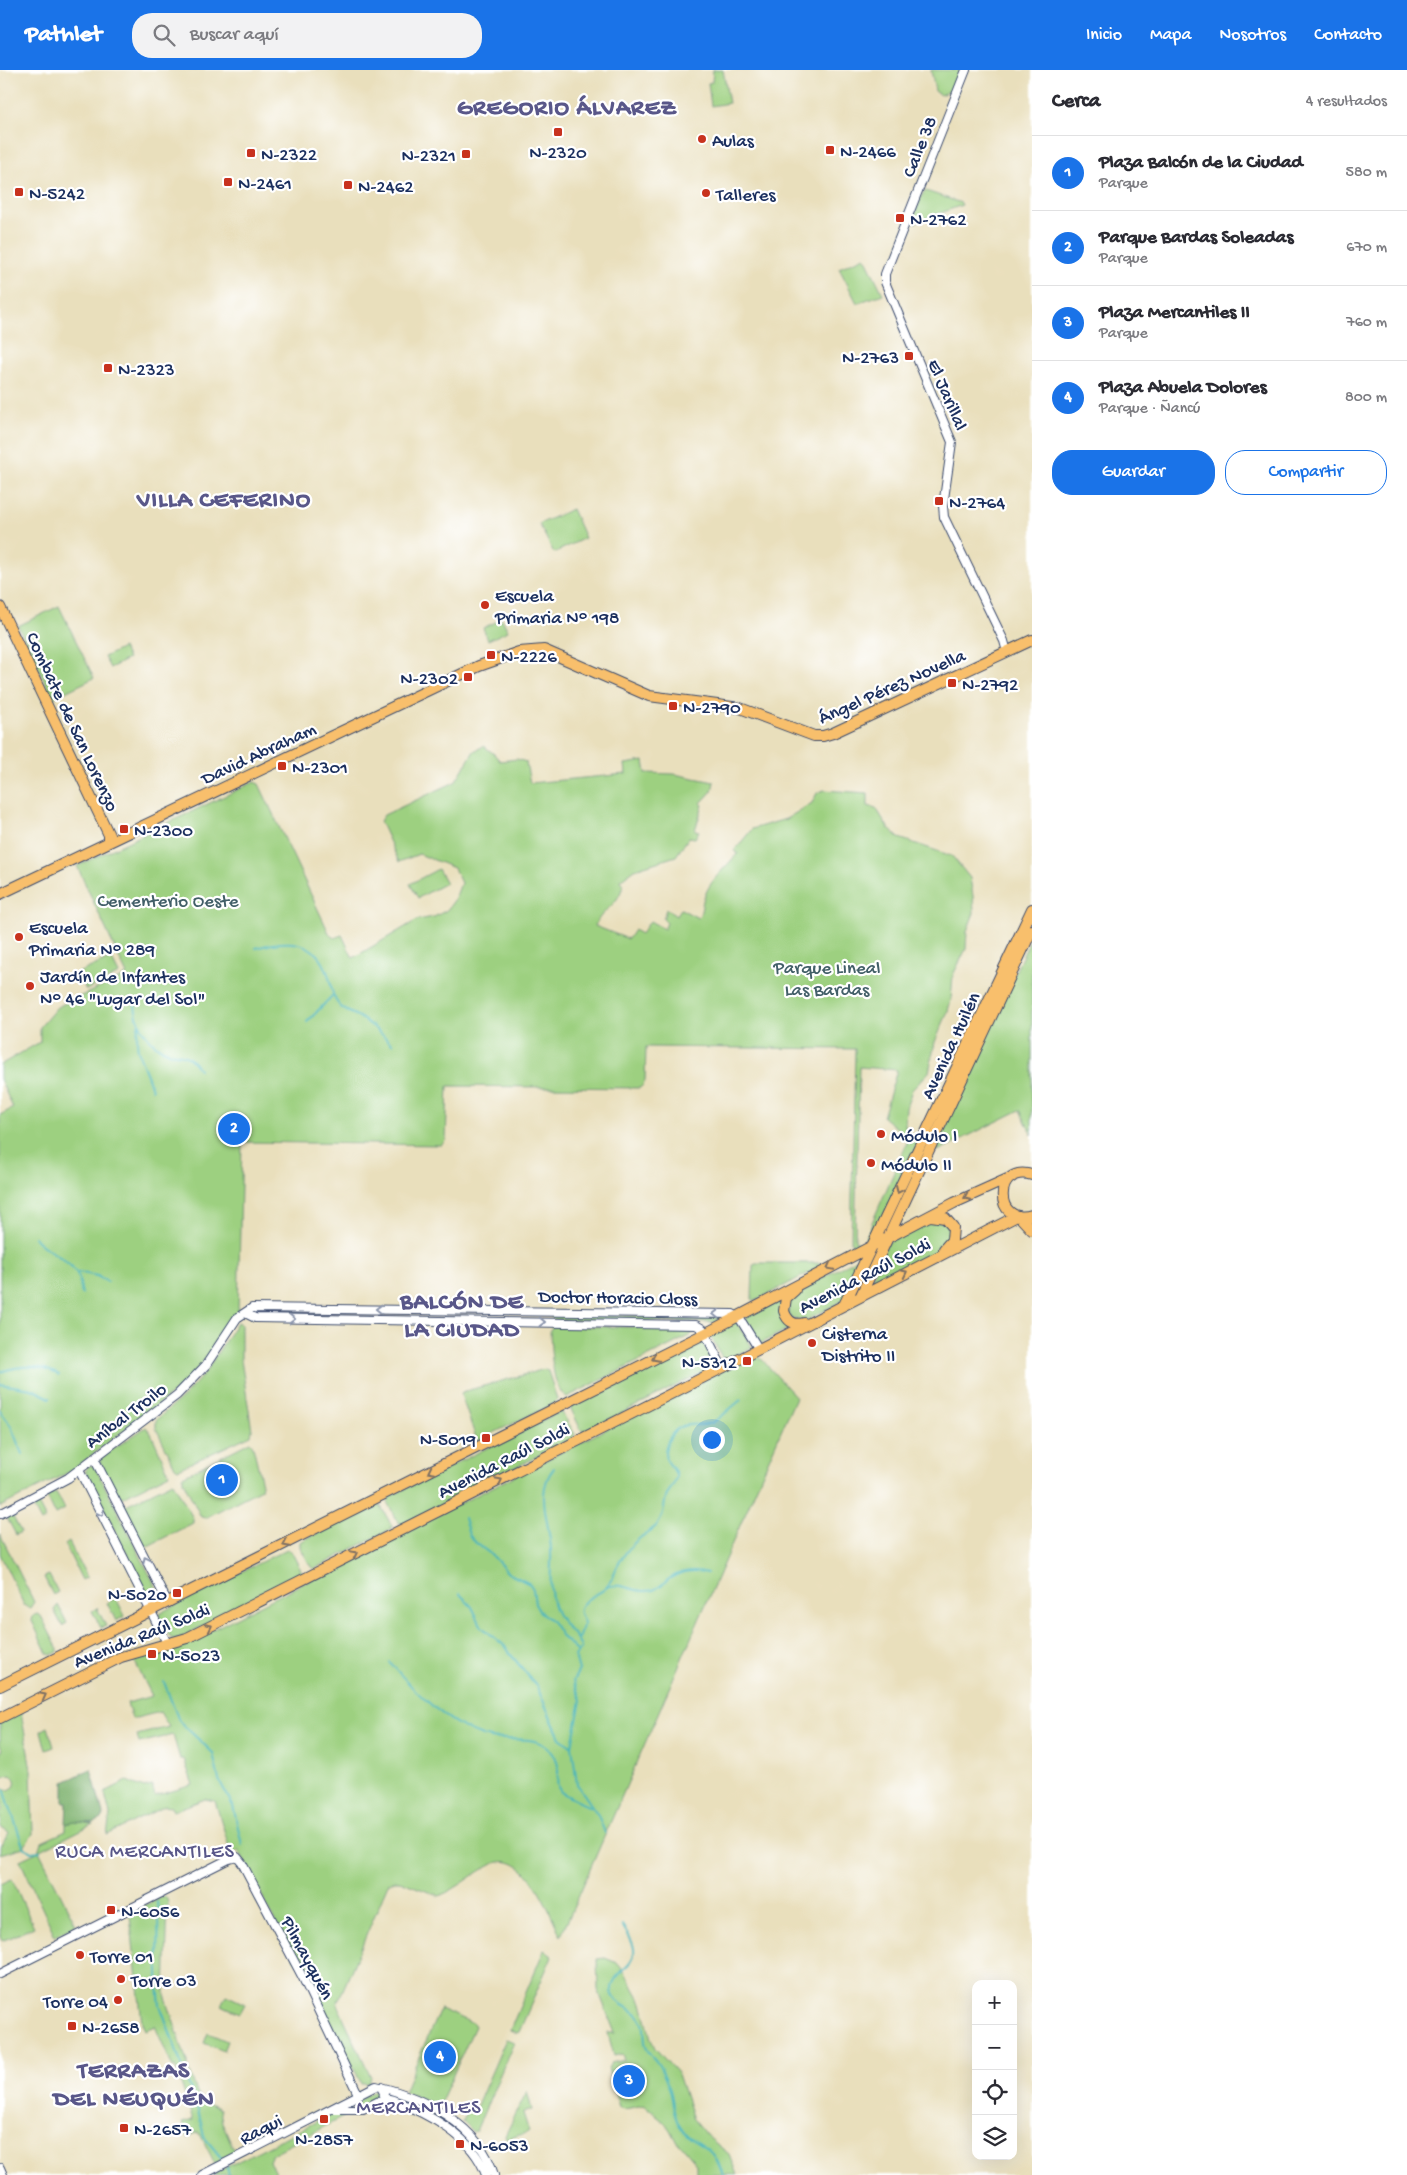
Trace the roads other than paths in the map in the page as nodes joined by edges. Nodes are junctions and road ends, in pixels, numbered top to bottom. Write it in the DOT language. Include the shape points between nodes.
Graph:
graph roads {
  1 [pos="966,70"];
  2 [pos="901,234"];
  3 [pos="0,606"];
  4 [pos="0,618"];
  5 [pos="1032,640"];
  6 [pos="534,650"];
  7 [pos="1007,652"];
  8 [pos="109,842"];
  9 [pos="0,894"];
  10 [pos="1032,909"];
  11 [pos="1032,930"];
  12 [pos="1032,1175"];
  13 [pos="1012,1177"];
  14 [pos="1032,1215"];
  15 [pos="930,1216"];
  16 [pos="1018,1216"];
  17 [pos="896,1218"];
  18 [pos="909,1226"];
  19 [pos="1032,1230"];
  20 [pos="886,1238"];
  21 [pos="873,1245"];
  22 [pos="927,1262"];
  23 [pos="809,1278"];
  24 [pos="861,1295"];
  25 [pos="845,1303"];
  26 [pos="245,1313"];
  27 [pos="738,1316"];
  28 [pos="810,1322"];
  29 [pos="705,1333"];
  30 [pos="758,1348"];
  31 [pos="722,1367"];
  32 [pos="94,1458"];
  33 [pos="79,1470"];
  34 [pos="0,1514"];
  35 [pos="168,1603"];
  36 [pos="151,1611"];
  37 [pos="168,1645"];
  38 [pos="0,1686"];
  39 [pos="0,1718"];
  40 [pos="0,1974"];
  41 [pos="350,2074"];
  42 [pos="372,2087"];
  43 [pos="381,2087"];
  44 [pos="357,2095"];
  45 [pos="379,2102"];
  46 [pos="358,2108"];
  47 [pos="332,2109"];
  48 [pos="0,2168"];
  49 [pos="3,2175"];
  50 [pos="202,2175"];
  51 [pos="486,2175"];
  52 [pos="494,2175"];
  1 -- 2 [label="street, Calle 38"];
  2 -- 7 [label="street, El Jarillal" via="885,282 952,442 944,514"];
  3 -- 8 [label="main road, Combate de San Lorenzo" via="105,826"];
  4 -- 8 [label="main road, Combate de San Lorenzo"];
  5 -- 7 [label="main road, Ángel Pérez Novella"];
  6 -- 7 [label="main road, Ángel Pérez Novella" via="555,654 649,696 740,708 818,737 833,733"];
  6 -- 8 [label="main road, David Abraham" via="479,666"];
  8 -- 9 [label="main road, David Abraham"];
  10 -- 21 [label="main road, Avenida Huilén, one-way"];
  11 -- 17 [label="main road, Avenida Huilén"];
  12 -- 13 [label="main road, Avenida Raúl Soldi"];
  13 -- 15 [label="main road, Avenida Raúl Soldi, one-way"];
  13 -- 16 [label="main road" via="1004,1187 1002,1197 1007,1209"];
  14 -- 16 [label="main road"];
  15 -- 18 [label="main road, Avenida Raúl Soldi"];
  15 -- 22 [label="main road" via="948,1220 954,1234 948,1246"];
  16 -- 19 [label="main road"];
  16 -- 22 [label="main road, Avenida Raúl Soldi"];
  17 -- 18 [label="main road" via="899,1226"];
  17 -- 20 [label="main road, Avenida Huilén"];
  18 -- 20 [label="main road, Avenida Raúl Soldi"];
  20 -- 21 [label="main road, Avenida Raúl Soldi"];
  20 -- 24 [label="main road, Avenida Huilén"];
  21 -- 23 [label="main road, Avenida Raúl Soldi, one-way"];
  21 -- 25 [label="main road, Avenida Huilén"];
  24 -- 22 [label="main road, Avenida Raúl Soldi, one-way"];
  23 -- 27 [label="main road, Avenida Raúl Soldi"];
  23 -- 28 [label="main road" via="787,1296 784,1309 787,1318 794,1323"];
  24 -- 25 [label="main road, Avenida Raúl Soldi"];
  25 -- 28 [label="main road, Avenida Raúl Soldi"];
  27 -- 26 [label="street, Doctor Horacio Closs, one-way" via="255,1308"];
  26 -- 29 [label="street, Doctor Horacio Closs, one-way" via="256,1318 691,1325 700,1326"];
  26 -- 32 [label="street, Aníbal Troilo" via="237,1318 188,1386"];
  27 -- 29 [label="main road, Avenida Raúl Soldi"];
  27 -- 30 [label="street"];
  28 -- 30 [label="main road, Avenida Raúl Soldi"];
  29 -- 31 [label="street, Doctor Horacio Closs"];
  29 -- 35 [label="main road, Avenida Raúl Soldi, one-way"];
  30 -- 31 [label="main road, Avenida Raúl Soldi"];
  37 -- 31 [label="main road, Avenida Raúl Soldi, one-way"];
  32 -- 33 [label="street, Aníbal Troilo"];
  35 -- 32 [label="street, one-way"];
  33 -- 34 [label="street, Aníbal Troilo"];
  33 -- 36 [label="street, one-way"];
  35 -- 36 [label="main road, Avenida Raúl Soldi"];
  36 -- 37 [label="street"];
  36 -- 38 [label="main road, Avenida Raúl Soldi"];
  39 -- 37 [label="main road, Avenida Raúl Soldi, one-way" via="121,1657"];
  40 -- 41 [label="street, Pilmayquén" via="237,1857 303,1978"];
  41 -- 42 [label="street" via="361,2086"];
  41 -- 44 [label="street, Pilmayquén"];
  42 -- 43 [label="street, Raqui"];
  42 -- 44 [label="street, Raqui"];
  43 -- 45 [label="street" via="384,2095"];
  43 -- 52 [label="street, Raqui" via="400,2092 444,2114 482,2149"];
  44 -- 46 [label="street" via="354,2101"];
  44 -- 47 [label="street, Raqui"];
  45 -- 46 [label="street, Raqui" via="365,2109"];
  45 -- 51 [label="street" via="394,2100 437,2120 473,2151"];
  46 -- 47 [label="street, Raqui"];
  47 -- 50 [label="street, Raqui"];
  48 -- 49 [label="street"];
}
